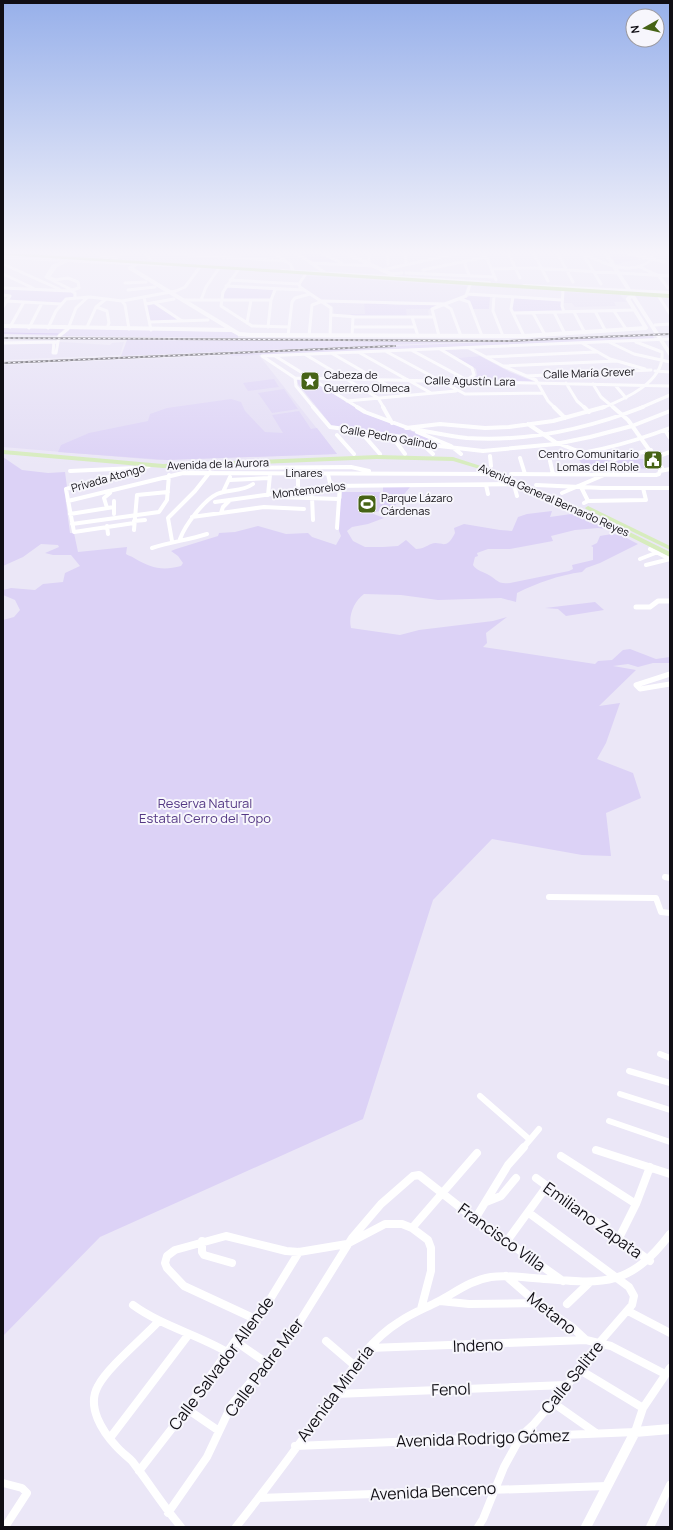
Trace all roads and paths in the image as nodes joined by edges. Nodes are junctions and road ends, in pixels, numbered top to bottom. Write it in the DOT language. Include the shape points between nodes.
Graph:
graph roads {
  1 [pos="128,325"];
  2 [pos="151,325"];
  3 [pos="215,325"];
  4 [pos="218,325"];
  5 [pos="220,325"];
  6 [pos="252,325"];
  7 [pos="310,325"];
  8 [pos="331,325"];
  9 [pos="435,325"];
  10 [pos="457,325"];
  11 [pos="478,325"];
  12 [pos="499,325"];
  13 [pos="519,325"];
  14 [pos="540,325"];
  15 [pos="561,325"];
  16 [pos="581,325"];
  17 [pos="603,325"];
  18 [pos="624,325"];
  19 [pos="649,325"];
  20 [pos="653,325"];
  21 [pos="3,326"];
  22 [pos="353,326"];
  23 [pos="10,327"];
  24 [pos="69,327"];
  25 [pos="87,327"];
  26 [pos="268,327"];
  27 [pos="289,327"];
  28 [pos="414,327"];
  29 [pos="645,327"];
  30 [pos="29,328"];
  31 [pos="48,328"];
  32 [pos="107,328"];
  33 [pos="129,329"];
  34 [pos="626,329"];
  35 [pos="152,330"];
  36 [pos="210,330"];
  37 [pos="225,330"];
  38 [pos="232,330"];
  39 [pos="605,330"];
  40 [pos="585,332"];
  41 [pos="565,334"];
  42 [pos="545,335"];
  43 [pos="288,336"];
  44 [pos="309,336"];
  45 [pos="330,336"];
  46 [pos="352,336"];
  47 [pos="418,336"];
  48 [pos="439,336"];
  49 [pos="461,336"];
  50 [pos="482,336"];
  51 [pos="503,336"];
  52 [pos="524,336"];
  53 [pos="670,338"];
  54 [pos="663,339"];
  55 [pos="634,341"];
  56 [pos="608,342"];
  57 [pos="3,343"];
  58 [pos="582,343"];
  59 [pos="468,348"];
  60 [pos="439,349"];
  61 [pos="670,349"];
  62 [pos="412,350"];
  63 [pos="386,351"];
  64 [pos="359,352"];
  65 [pos="596,352"];
  66 [pos="332,353"];
  67 [pos="306,354"];
  68 [pos="267,356"];
  69 [pos="274,356"];
  70 [pos="279,356"];
  71 [pos="486,357"];
  72 [pos="669,358"];
  73 [pos="617,361"];
  74 [pos="662,361"];
  75 [pos="503,366"];
  76 [pos="651,370"];
  77 [pos="658,371"];
  78 [pos="670,372"];
  79 [pos="526,376"];
  80 [pos="295,378"];
  81 [pos="301,378"];
  82 [pos="310,378"];
  83 [pos="315,378"];
  84 [pos="346,379"];
  85 [pos="377,379"];
  86 [pos="407,380"];
  87 [pos="439,381"];
  88 [pos="467,381"];
  89 [pos="539,383"];
  90 [pos="566,383"];
  91 [pos="319,384"];
  92 [pos="593,384"];
  93 [pos="615,384"];
  94 [pos="646,385"];
  95 [pos="670,386"];
  96 [pos="457,391"];
  97 [pos="432,393"];
  98 [pos="543,393"];
  99 [pos="670,395"];
  100 [pos="405,396"];
  101 [pos="378,398"];
  102 [pos="626,398"];
  103 [pos="348,401"];
  104 [pos="610,405"];
  105 [pos="670,411"];
  106 [pos="589,412"];
  107 [pos="623,414"];
  108 [pos="565,418"];
  109 [pos="392,423"];
  110 [pos="528,424"];
  111 [pos="632,426"];
  112 [pos="408,428"];
  113 [pos="670,428"];
  114 [pos="665,430"];
  115 [pos="432,433"];
  116 [pos="539,434"];
  117 [pos="337,435"];
  118 [pos="426,436"];
  119 [pos="366,438"];
  120 [pos="641,438"];
  121 [pos="670,438"];
  122 [pos="396,442"];
  123 [pos="422,444"];
  124 [pos="556,444"];
  125 [pos="453,447"];
  126 [pos="3,448"];
  127 [pos="651,450"];
  128 [pos="3,452"];
  129 [pos="580,452"];
  130 [pos="670,452"];
  131 [pos="380,454"];
  132 [pos="405,454"];
  133 [pos="461,454"];
  134 [pos="353,456"];
  135 [pos="433,456"];
  136 [pos="490,456"];
  137 [pos="656,456"];
  138 [pos="520,458"];
  139 [pos="540,458"];
  140 [pos="550,461"];
  141 [pos="226,462"];
  142 [pos="210,464"];
  143 [pos="270,464"];
  144 [pos="580,465"];
  145 [pos="149,466"];
  146 [pos="183,466"];
  147 [pos="491,466"];
  148 [pos="351,467"];
  149 [pos="140,468"];
  150 [pos="662,468"];
  151 [pos="618,469"];
  152 [pos="670,470"];
  153 [pos="70,471"];
  154 [pos="183,473"];
  155 [pos="208,473"];
  156 [pos="231,473"];
  157 [pos="270,473"];
  158 [pos="298,474"];
  159 [pos="328,474"];
  160 [pos="378,474"];
  161 [pos="496,474"];
  162 [pos="511,474"];
  163 [pos="524,474"];
  164 [pos="553,474"];
  165 [pos="582,474"];
  166 [pos="169,475"];
  167 [pos="606,475"];
  168 [pos="389,477"];
  169 [pos="269,478"];
  170 [pos="230,480"];
  171 [pos="589,481"];
  172 [pos="330,483"];
  173 [pos="253,484"];
  174 [pos="522,484"];
  175 [pos="340,485"];
  176 [pos="486,485"];
  177 [pos="514,485"];
  178 [pos="124,487"];
  179 [pos="534,487"];
  180 [pos="579,487"];
  181 [pos="590,488"];
  182 [pos="643,488"];
  183 [pos="670,488"];
  184 [pos="298,490"];
  185 [pos="168,492"];
  186 [pos="223,492"];
  187 [pos="562,493"];
  188 [pos="488,494"];
  189 [pos="268,495"];
  190 [pos="276,495"];
  191 [pos="517,496"];
  192 [pos="312,497"];
  193 [pos="338,499"];
  194 [pos="230,500"];
  195 [pos="551,500"];
  196 [pos="68,501"];
  197 [pos="114,501"];
  198 [pos="546,501"];
  199 [pos="216,502"];
  200 [pos="114,507"];
  201 [pos="277,507"];
  202 [pos="107,508"];
  203 [pos="304,509"];
  204 [pos="221,513"];
  205 [pos="70,514"];
  206 [pos="114,514"];
  207 [pos="136,514"];
  208 [pos="192,517"];
  209 [pos="595,517"];
  210 [pos="146,520"];
  211 [pos="313,520"];
  212 [pos="134,522"];
  213 [pos="72,524"];
  214 [pos="107,526"];
  215 [pos="337,528"];
  216 [pos="134,530"];
  217 [pos="108,534"];
  218 [pos="208,534"];
  219 [pos="643,534"];
  220 [pos="637,537"];
  221 [pos="180,539"];
  222 [pos="172,541"];
  223 [pos="668,547"];
  224 [pos="152,548"];
  225 [pos="650,548"];
  226 [pos="658,550"];
  227 [pos="670,555"];
  228 [pos="640,559"];
  229 [pos="670,559"];
  230 [pos="646,565"];
  231 [pos="670,601"];
  232 [pos="636,607"];
  233 [pos="670,674"];
  234 [pos="670,684"];
  235 [pos="549,897"];
  236 [pos="670,913"];
  237 [pos="660,1054"];
  238 [pos="670,1058"];
  239 [pos="629,1070"];
  240 [pos="670,1083"];
  241 [pos="620,1094"];
  242 [pos="480,1096"];
  243 [pos="670,1110"];
  244 [pos="609,1121"];
  245 [pos="539,1129"];
  246 [pos="529,1139"];
  247 [pos="670,1142"];
  248 [pos="596,1150"];
  249 [pos="477,1153"];
  250 [pos="561,1156"];
  251 [pos="650,1167"];
  252 [pos="416,1174"];
  253 [pos="670,1174"];
  254 [pos="516,1178"];
  255 [pos="536,1178"];
  256 [pos="547,1186"];
  257 [pos="442,1194"];
  258 [pos="486,1202"];
  259 [pos="636,1204"];
  260 [pos="529,1213"];
  261 [pos="475,1218"];
  262 [pos="412,1228"];
  263 [pos="670,1234"];
  264 [pos="619,1238"];
  265 [pos="202,1241"];
  266 [pos="507,1241"];
  267 [pos="347,1244"];
  268 [pos="299,1252"];
  269 [pos="650,1261"];
  270 [pos="232,1263"];
  271 [pos="506,1276"];
  272 [pos="617,1278"];
  273 [pos="563,1280"];
  274 [pos="590,1282"];
  275 [pos="439,1301"];
  276 [pos="537,1303"];
  277 [pos="567,1304"];
  278 [pos="133,1305"];
  279 [pos="420,1309"];
  280 [pos="628,1311"];
  281 [pos="253,1318"];
  282 [pos="158,1322"];
  283 [pos="670,1333"];
  284 [pos="189,1334"];
  285 [pos="586,1340"];
  286 [pos="235,1341"];
  287 [pos="326,1341"];
  288 [pos="599,1343"];
  289 [pos="368,1348"];
  290 [pos="227,1352"];
  291 [pos="268,1364"];
  292 [pos="354,1365"];
  293 [pos="580,1370"];
  294 [pos="668,1371"];
  295 [pos="566,1385"];
  296 [pos="335,1394"];
  297 [pos="552,1402"];
  298 [pos="643,1408"];
  299 [pos="188,1409"];
  300 [pos="670,1429"];
  301 [pos="219,1431"];
  302 [pos="635,1432"];
  303 [pos="596,1433"];
  304 [pos="521,1436"];
  305 [pos="110,1438"];
  306 [pos="295,1446"];
  307 [pos="139,1471"];
  308 [pos="3,1483"];
  309 [pos="670,1485"];
  310 [pos="607,1486"];
  311 [pos="494,1488"];
  312 [pos="259,1498"];
  313 [pos="168,1513"];
  314 [pos="6,1527"];
  315 [pos="181,1527"];
  316 [pos="236,1527"];
  317 [pos="478,1527"];
  318 [pos="586,1527"];
  319 [pos="650,1527"];
  1 -- 33 [label="street"];
  2 -- 35 [label="street"];
  3 -- 36 [label="street"];
  4 -- 37 [label="street"];
  5 -- 38 [label="street"];
  6 -- 26 [label="street"];
  7 -- 44 [label="street"];
  8 -- 45 [label="street"];
  9 -- 48 [label="street"];
  10 -- 49 [label="street"];
  11 -- 50 [label="street"];
  12 -- 51 [label="street"];
  13 -- 52 [label="street"];
  14 -- 42 [label="street"];
  15 -- 41 [label="street"];
  16 -- 40 [label="street"];
  17 -- 39 [label="street"];
  18 -- 34 [label="street"];
  19 -- 72 [label="street"];
  20 -- 29 [label="street"];
  21 -- 23 [label="street"];
  22 -- 28 [label="street"];
  22 -- 46 [label="street"];
  23 -- 30 [label="street"];
  24 -- 25 [label="street"];
  24 -- 31 [label="street"];
  24 -- 57 [label="street" via="59,336 55,345"];
  25 -- 32 [label="street"];
  26 -- 27 [label="street"];
  27 -- 43 [label="street"];
  28 -- 47 [label="street"];
  29 -- 34 [label="street"];
  30 -- 31 [label="street"];
  32 -- 33 [label="street"];
  33 -- 35 [label="street"];
  34 -- 39 [label="street"];
  35 -- 36 [label="street"];
  36 -- 37 [label="street"];
  37 -- 38 [label="street"];
  38 -- 43 [label="street" via="246,335"];
  39 -- 40 [label="street"];
  40 -- 41 [label="street"];
  41 -- 42 [label="street"];
  42 -- 52 [label="street"];
  43 -- 44 [label="street"];
  44 -- 45 [label="street"];
  45 -- 46 [label="street"];
  46 -- 47 [label="street"];
  47 -- 48 [label="street"];
  48 -- 49 [label="street"];
  49 -- 50 [label="street"];
  50 -- 51 [label="street"];
  51 -- 52 [label="street"];
  53 -- 54 [label="street"];
  54 -- 55 [label="street"];
  54 -- 61 [label="street"];
  55 -- 56 [label="street"];
  55 -- 74 [label="street" via="660,350"];
  56 -- 58 [label="street"];
  56 -- 74 [label="street" via="634,354"];
  58 -- 59 [label="street"];
  58 -- 65 [label="street"];
  59 -- 60 [label="street"];
  59 -- 71 [label="street"];
  60 -- 62 [label="street"];
  60 -- 88 [label="street" via="472,368 474,376"];
  62 -- 63 [label="street"];
  62 -- 88 [label="street"];
  63 -- 64 [label="street"];
  63 -- 87 [label="street"];
  64 -- 66 [label="street"];
  64 -- 86 [label="street"];
  65 -- 71 [label="street"];
  65 -- 73 [label="street"];
  66 -- 67 [label="street"];
  66 -- 85 [label="street"];
  67 -- 70 [label="street"];
  67 -- 84 [label="street"];
  68 -- 69 [label="street"];
  68 -- 80 [label="street, Calle Pedro Galindo" via="262,356"];
  68 -- 81 [label="street"];
  69 -- 70 [label="street"];
  69 -- 82 [label="street"];
  70 -- 83 [label="street"];
  71 -- 75 [label="street"];
  72 -- 74 [label="street"];
  73 -- 75 [label="street"];
  73 -- 76 [label="street"];
  74 -- 77 [label="street"];
  75 -- 79 [label="street"];
  76 -- 77 [label="street"];
  76 -- 79 [label="street, Calle María Grever"];
  77 -- 78 [label="street"];
  77 -- 94 [label="street"];
  79 -- 89 [label="street"];
  80 -- 81 [label="street, Calle Agustín Lara"];
  80 -- 123 [label="street, Calle Pedro Galindo" via="296,386 330,426 402,437"];
  81 -- 82 [label="street, Calle Agustín Lara"];
  81 -- 91 [label="street"];
  82 -- 83 [label="street, Calle Agustín Lara"];
  82 -- 91 [label="street"];
  83 -- 84 [label="street, Calle Agustín Lara"];
  84 -- 85 [label="street, Calle Agustín Lara"];
  84 -- 101 [label="street"];
  85 -- 86 [label="street, Calle Agustín Lara"];
  85 -- 100 [label="street"];
  86 -- 87 [label="street, Calle Agustín Lara"];
  86 -- 97 [label="street"];
  87 -- 88 [label="street, Calle Agustín Lara"];
  87 -- 96 [label="street"];
  88 -- 89 [label="street, Calle Agustín Lara"];
  89 -- 90 [label="street, Calle Agustín Lara"];
  89 -- 98 [label="street"];
  90 -- 92 [label="street, Calle Agustín Lara"];
  90 -- 106 [label="street" via="577,401"];
  91 -- 103 [label="street"];
  92 -- 93 [label="street, Calle Agustín Lara"];
  92 -- 104 [label="street"];
  93 -- 94 [label="street, Calle Agustín Lara"];
  93 -- 102 [label="street"];
  94 -- 95 [label="street, Calle Agustín Lara"];
  94 -- 102 [label="street"];
  96 -- 97 [label="street"];
  96 -- 98 [label="street" via="467,395"];
  97 -- 100 [label="street"];
  98 -- 108 [label="street"];
  99 -- 107 [label="street"];
  100 -- 101 [label="street"];
  101 -- 103 [label="street"];
  101 -- 109 [label="street"];
  102 -- 104 [label="street"];
  103 -- 109 [label="street" via="365,412"];
  104 -- 106 [label="street"];
  104 -- 107 [label="street"];
  105 -- 111 [label="street"];
  106 -- 108 [label="street"];
  107 -- 111 [label="street"];
  107 -- 116 [label="street" via="597,423"];
  108 -- 110 [label="street"];
  109 -- 112 [label="street"];
  110 -- 112 [label="street" via="481,428 444,424"];
  110 -- 116 [label="street"];
  111 -- 120 [label="street"];
  111 -- 124 [label="street"];
  112 -- 115 [label="street"];
  112 -- 118 [label="street"];
  113 -- 114 [label="street"];
  114 -- 120 [label="street"];
  114 -- 121 [label="street"];
  115 -- 116 [label="street" via="484,438"];
  115 -- 118 [label="street"];
  116 -- 124 [label="street"];
  117 -- 134 [label="street"];
  118 -- 125 [label="street"];
  119 -- 131 [label="street"];
  120 -- 127 [label="street"];
  120 -- 129 [label="street"];
  122 -- 132 [label="street"];
  123 -- 125 [label="street, Calle Pedro Galindo"];
  123 -- 135 [label="street"];
  124 -- 125 [label="street" via="483,451"];
  124 -- 129 [label="street"];
  125 -- 133 [label="street"];
  126 -- 142 [label="main road, Avenida de la Aurora" via="153,462"];
  127 -- 129 [label="street" via="612,459"];
  127 -- 137 [label="street"];
  128 -- 145 [label="main road, Avenida de la Aurora"];
  129 -- 139 [label="street"];
  130 -- 137 [label="street"];
  131 -- 132 [label="main road, Avenida de la Aurora"];
  131 -- 134 [label="main road, Avenida de la Aurora"];
  132 -- 135 [label="main road, Avenida de la Aurora"];
  134 -- 135 [label="main road, Avenida de la Aurora"];
  134 -- 141 [label="main road, Avenida de la Aurora"];
  134 -- 143 [label="main road, Avenida de la Aurora"];
  134 -- 148 [label="street"];
  135 -- 147 [label="main road, Avenida General Bernardo Reyes" via="458,456"];
  135 -- 161 [label="main road, Avenida General Bernardo Reyes" via="466,462"];
  136 -- 147 [label="street"];
  137 -- 150 [label="street"];
  138 -- 163 [label="street"];
  140 -- 164 [label="street"];
  141 -- 142 [label="main road, Avenida de la Aurora"];
  141 -- 143 [label="main road, Avenida de la Aurora"];
  142 -- 143 [label="street"];
  142 -- 146 [label="main road, Avenida de la Aurora"];
  142 -- 155 [label="street"];
  143 -- 148 [label="street"];
  143 -- 157 [label="street"];
  144 -- 165 [label="street"];
  145 -- 146 [label="main road, Avenida de la Aurora"];
  145 -- 149 [label="street, Privada Atongo"];
  146 -- 154 [label="street"];
  147 -- 162 [label="main road, Avenida General Bernardo Reyes"];
  148 -- 160 [label="street"];
  149 -- 153 [label="street"];
  149 -- 196 [label="street, Privada Atongo" via="66,490"];
  151 -- 167 [label="street"];
  152 -- 167 [label="street" via="660,470 657,475"];
  154 -- 155 [label="street, Linares"];
  154 -- 166 [label="street, Linares"];
  155 -- 156 [label="street, Linares"];
  155 -- 222 [label="street" via="195,492 168,518"];
  156 -- 157 [label="street, Linares"];
  156 -- 170 [label="street"];
  157 -- 158 [label="street, Linares"];
  157 -- 169 [label="street"];
  158 -- 159 [label="street, Linares"];
  158 -- 184 [label="street"];
  159 -- 160 [label="street, Linares"];
  159 -- 172 [label="street"];
  160 -- 161 [label="street, Linares"];
  160 -- 168 [label="street"];
  161 -- 174 [label="main road, Avenida General Bernardo Reyes"];
  162 -- 163 [label="street"];
  162 -- 179 [label="main road, Avenida General Bernardo Reyes"];
  163 -- 164 [label="street"];
  164 -- 165 [label="street"];
  165 -- 167 [label="street"];
  166 -- 178 [label="street, Linares"];
  166 -- 185 [label="street"];
  167 -- 171 [label="street"];
  169 -- 170 [label="street"];
  169 -- 189 [label="street"];
  170 -- 186 [label="street"];
  171 -- 180 [label="street"];
  171 -- 181 [label="street"];
  173 -- 186 [label="street"];
  174 -- 177 [label="street, Montemorelos"];
  174 -- 179 [label="main road, Avenida General Bernardo Reyes"];
  175 -- 176 [label="street, Montemorelos"];
  175 -- 184 [label="street, Montemorelos"];
  175 -- 193 [label="street"];
  176 -- 177 [label="street, Montemorelos"];
  176 -- 188 [label="street"];
  177 -- 191 [label="street"];
  178 -- 196 [label="street, Linares"];
  178 -- 202 [label="street" via="105,496"];
  179 -- 180 [label="street"];
  179 -- 195 [label="street" via="533,491"];
  179 -- 209 [label="main road, Avenida General Bernardo Reyes"];
  179 -- 219 [label="main road, Avenida General Bernardo Reyes"];
  180 -- 181 [label="street"];
  180 -- 182 [label="street" via="586,502 646,500"];
  180 -- 187 [label="street"];
  181 -- 182 [label="street"];
  182 -- 183 [label="street"];
  184 -- 190 [label="street, Montemorelos"];
  185 -- 207 [label="street" via="162,510"];
  185 -- 207 [label="street" via="137,495"];
  186 -- 208 [label="street" via="213,496"];
  189 -- 190 [label="street, Montemorelos"];
  189 -- 194 [label="street, Montemorelos"];
  190 -- 192 [label="street"];
  190 -- 201 [label="street"];
  192 -- 193 [label="street"];
  192 -- 211 [label="street"];
  193 -- 215 [label="street"];
  194 -- 199 [label="street, Montemorelos"];
  194 -- 204 [label="street"];
  195 -- 198 [label="street"];
  195 -- 209 [label="street"];
  196 -- 205 [label="street"];
  197 -- 200 [label="street"];
  200 -- 202 [label="street"];
  200 -- 206 [label="street"];
  201 -- 203 [label="street"];
  201 -- 204 [label="street"];
  202 -- 205 [label="street"];
  204 -- 208 [label="street"];
  205 -- 213 [label="street"];
  207 -- 212 [label="street"];
  207 -- 213 [label="street"];
  208 -- 221 [label="street"];
  209 -- 220 [label="main road, Avenida General Bernardo Reyes"];
  210 -- 212 [label="street"];
  212 -- 214 [label="street"];
  212 -- 216 [label="street"];
  213 -- 214 [label="street" via="75,532"];
  214 -- 217 [label="street"];
  218 -- 222 [label="street"];
  219 -- 220 [label="main road" via="643,537"];
  219 -- 223 [label="main road, Avenida General Bernardo Reyes"];
  220 -- 226 [label="main road, Avenida General Bernardo Reyes"];
  222 -- 224 [label="street"];
  225 -- 226 [label="street"];
  226 -- 227 [label="main road, Avenida General Bernardo Reyes"];
  226 -- 228 [label="street"];
  226 -- 229 [label="street"];
  229 -- 230 [label="street"];
  231 -- 232 [label="street" via="658,601 650,607"];
  233 -- 234 [label="street" via="636,685 638,689 642,689"];
  235 -- 236 [label="street" via="656,898 661,912"];
  237 -- 238 [label="street"];
  239 -- 240 [label="street"];
  241 -- 243 [label="street"];
  242 -- 246 [label="street"];
  244 -- 247 [label="street"];
  245 -- 246 [label="street"];
  246 -- 258 [label="street" via="508,1165"];
  248 -- 251 [label="street"];
  249 -- 257 [label="street"];
  250 -- 259 [label="street"];
  251 -- 253 [label="street"];
  251 -- 259 [label="street"];
  252 -- 257 [label="street, Francisco Villa"];
  252 -- 267 [label="street, Calle Padre Mier" via="400,1185"];
  254 -- 258 [label="street" via="501,1196"];
  255 -- 256 [label="street, Emiliano Zapata"];
  256 -- 260 [label="street"];
  256 -- 264 [label="street, Emiliano Zapata"];
  257 -- 261 [label="street, Francisco Villa"];
  257 -- 262 [label="street"];
  258 -- 261 [label="street"];
  259 -- 264 [label="street"];
  260 -- 266 [label="street"];
  260 -- 272 [label="street"];
  261 -- 266 [label="street, Francisco Villa"];
  262 -- 267 [label="street" via="402,1224 385,1224"];
  262 -- 279 [label="street" via="428,1240 432,1256 428,1285"];
  263 -- 269 [label="street"];
  264 -- 269 [label="street, Emiliano Zapata"];
  265 -- 268 [label="street" via="226,1236"];
  265 -- 270 [label="street" via="202,1252 205,1256"];
  265 -- 281 [label="street" via="175,1250 167,1256 167,1268 189,1289"];
  266 -- 273 [label="street, Francisco Villa"];
  267 -- 268 [label="street"];
  267 -- 291 [label="street, Calle Padre Mier" via="294,1330"];
  268 -- 281 [label="street, Calle Salvador Allende" via="269,1301"];
  269 -- 272 [label="street, Avenida Minería"];
  271 -- 273 [label="street, Avenida Minería"];
  271 -- 275 [label="street, Avenida Minería" via="476,1281"];
  271 -- 276 [label="street, Metano"];
  272 -- 274 [label="street, Avenida Minería"];
  272 -- 280 [label="street, Calle Salitre" via="633,1293 634,1300"];
  273 -- 274 [label="street, Avenida Minería"];
  274 -- 277 [label="street"];
  275 -- 276 [label="street" via="469,1304"];
  275 -- 279 [label="street, Avenida Minería"];
  276 -- 285 [label="street, Metano"];
  278 -- 282 [label="street"];
  279 -- 289 [label="street, Avenida Minería" via="395,1324"];
  280 -- 283 [label="street"];
  280 -- 288 [label="street, Calle Salitre"];
  281 -- 286 [label="street, Calle Salvador Allende"];
  282 -- 284 [label="street"];
  282 -- 305 [label="street" via="97,1387 94,1403 97,1419"];
  284 -- 290 [label="street"];
  284 -- 305 [label="street"];
  285 -- 288 [label="street, Metano"];
  285 -- 289 [label="street, Indeno"];
  286 -- 290 [label="street, Calle Salvador Allende"];
  286 -- 291 [label="street"];
  287 -- 292 [label="street"];
  288 -- 293 [label="street, Calle Salitre"];
  288 -- 294 [label="street, Metano"];
  289 -- 292 [label="street, Avenida Minería"];
  290 -- 299 [label="street, Calle Salvador Allende"];
  291 -- 301 [label="street, Calle Padre Mier" via="244,1387 226,1414"];
  292 -- 296 [label="street, Avenida Minería"];
  293 -- 295 [label="street, Calle Salitre"];
  293 -- 298 [label="street"];
  294 -- 298 [label="street"];
  295 -- 296 [label="street, Fenol"];
  295 -- 297 [label="street, Calle Salitre"];
  296 -- 306 [label="street, Avenida Minería"];
  297 -- 303 [label="street"];
  297 -- 304 [label="street, Calle Salitre"];
  298 -- 302 [label="street"];
  299 -- 301 [label="street"];
  299 -- 307 [label="street, Calle Salvador Allende"];
  300 -- 302 [label="street, Avenida Rodrigo Gómez"];
  301 -- 313 [label="street, Calle Padre Mier" via="200,1468"];
  302 -- 303 [label="street, Avenida Rodrigo Gómez"];
  302 -- 310 [label="street"];
  303 -- 304 [label="street, Avenida Rodrigo Gómez"];
  304 -- 306 [label="street, Avenida Rodrigo Gómez"];
  304 -- 311 [label="street, Calle Salitre"];
  305 -- 307 [label="street"];
  306 -- 312 [label="street, Avenida Minería"];
  307 -- 313 [label="street"];
  308 -- 314 [label="street" via="22,1488 27,1493"];
  309 -- 319 [label="street"];
  310 -- 311 [label="street, Avenida Benceno"];
  310 -- 318 [label="street"];
  311 -- 312 [label="street, Avenida Benceno"];
  311 -- 317 [label="street, Calle Salitre"];
  312 -- 316 [label="street, Avenida Minería"];
  313 -- 315 [label="street"];
}
